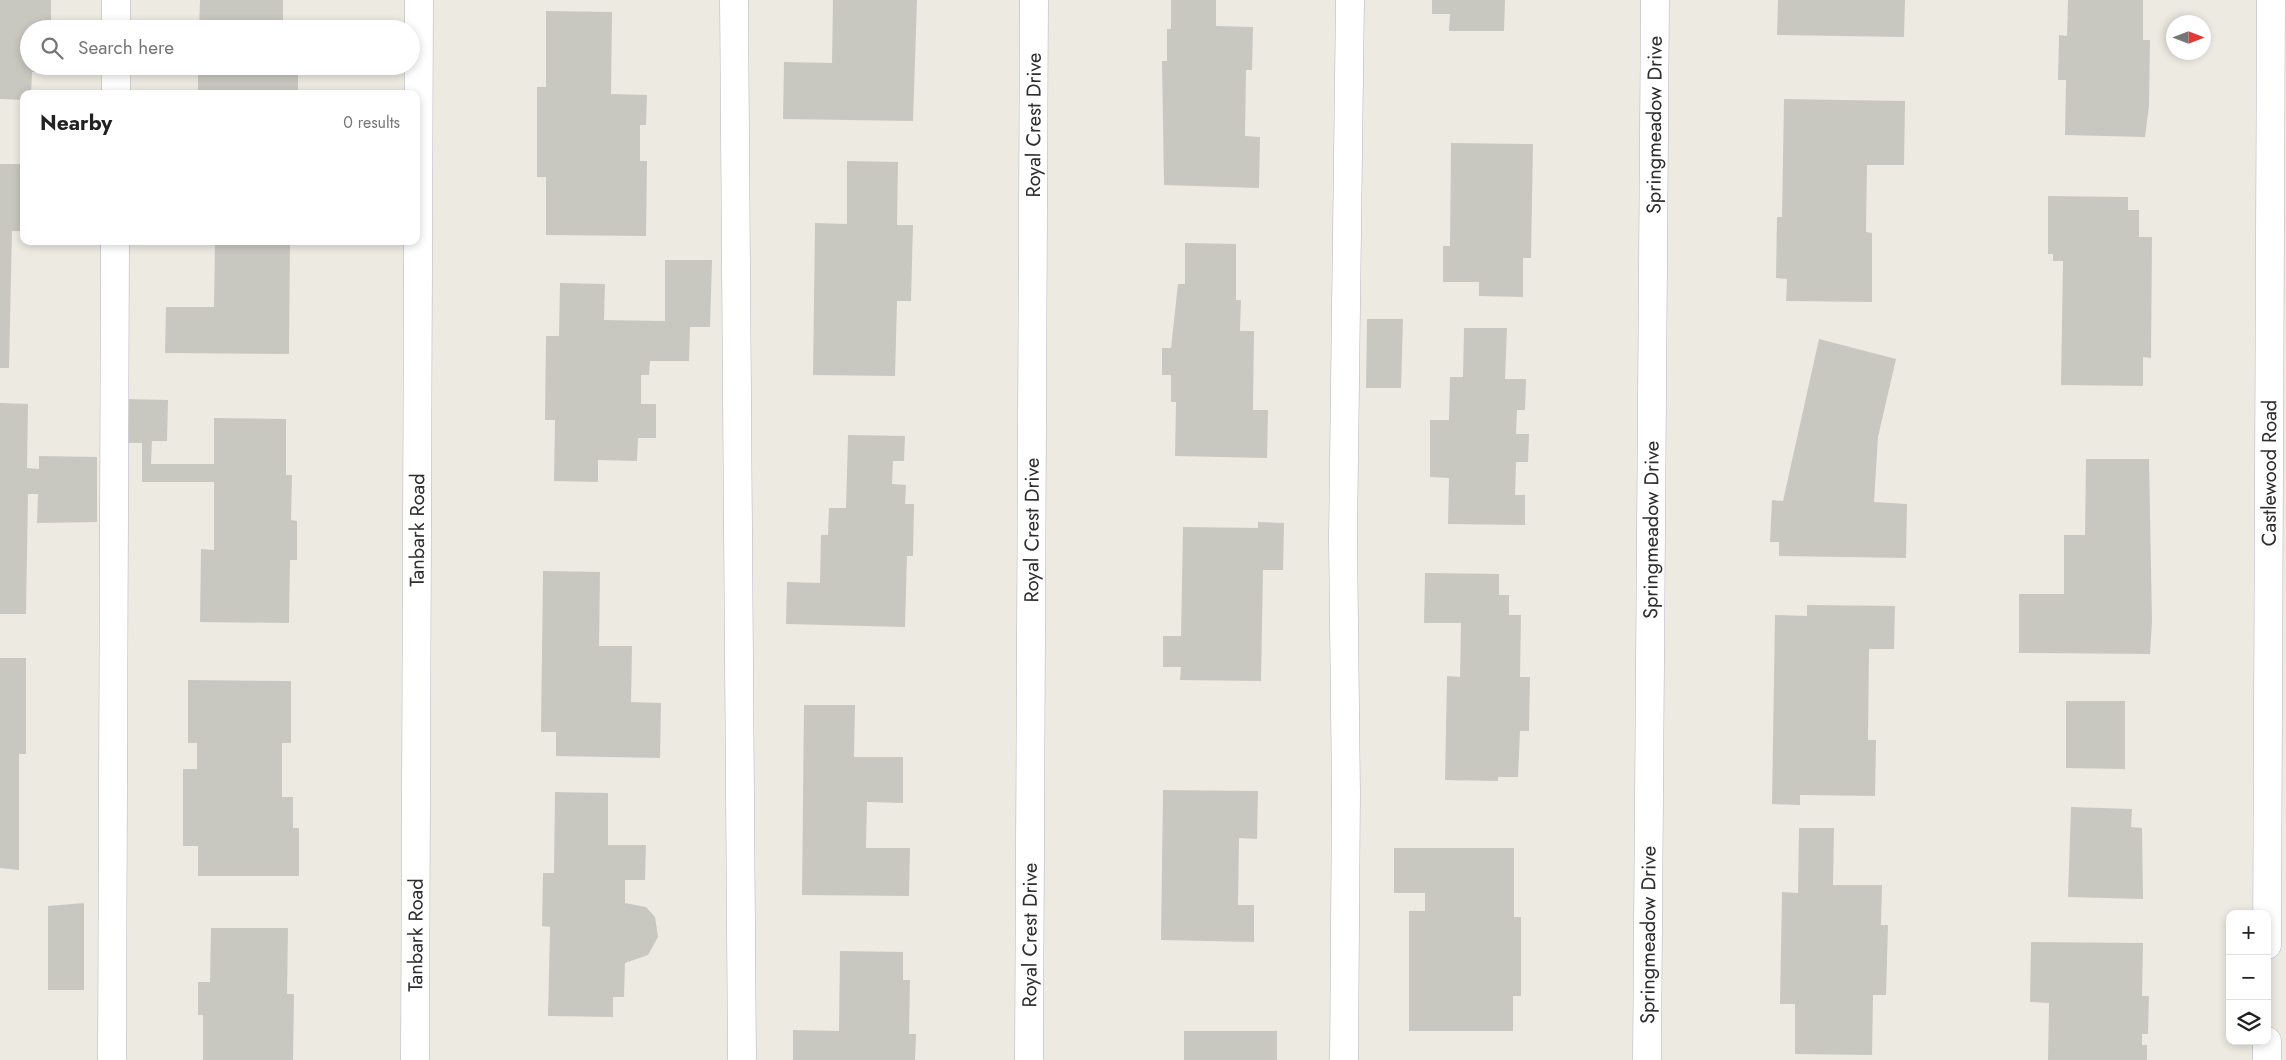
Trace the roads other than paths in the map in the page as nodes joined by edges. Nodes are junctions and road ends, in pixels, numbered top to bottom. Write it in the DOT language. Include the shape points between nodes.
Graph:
graph roads {
  1 [pos="116,0"];
  2 [pos="419,0"];
  3 [pos="734,0"];
  4 [pos="1034,0"];
  5 [pos="1350,0"];
  6 [pos="1655,0"];
  7 [pos="2271,0"];
  8 [pos="116,20"];
  9 [pos="419,20"];
  10 [pos="116,75"];
  11 [pos="419,75"];
  12 [pos="116,90"];
  13 [pos="419,90"];
  14 [pos="115,245"];
  15 [pos="418,245"];
  16 [pos="2267,910"];
  17 [pos="2267,1045"];
  18 [pos="112,1060"];
  19 [pos="415,1060"];
  20 [pos="742,1060"];
  21 [pos="1029,1060"];
  22 [pos="1344,1060"];
  23 [pos="1647,1060"];
  24 [pos="2267,1060"];
  1 -- 8 [label="street"];
  2 -- 9 [label="street, Tanbark Road"];
  3 -- 20 [label="street"];
  4 -- 21 [label="street, Royal Crest Drive"];
  5 -- 22 [label="street" via="1343,538 1346,793"];
  6 -- 23 [label="street, Springmeadow Drive"];
  7 -- 16 [label="street, Castlewood Road"];
  10 -- 12 [label="street"];
  11 -- 13 [label="street, Tanbark Road"];
  14 -- 18 [label="street"];
  15 -- 19 [label="street, Tanbark Road"];
  17 -- 24 [label="street"];
}
